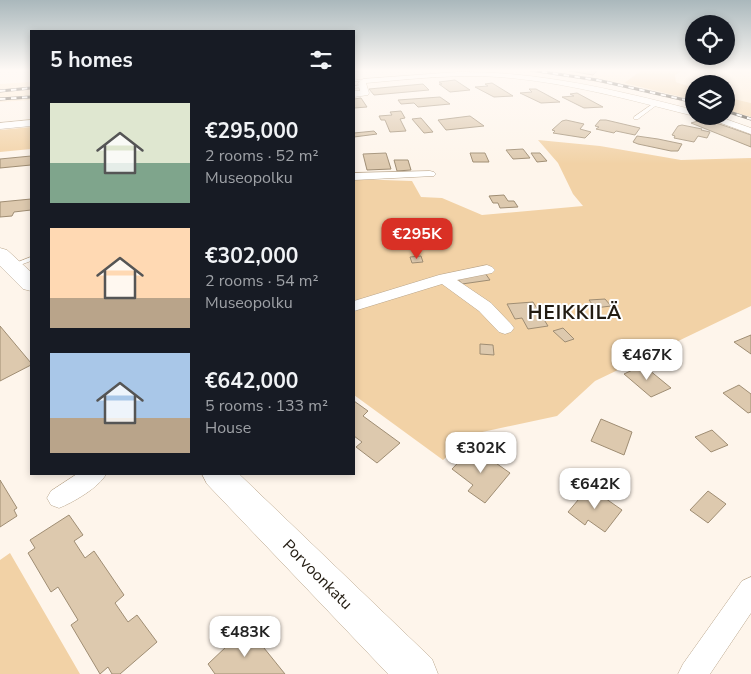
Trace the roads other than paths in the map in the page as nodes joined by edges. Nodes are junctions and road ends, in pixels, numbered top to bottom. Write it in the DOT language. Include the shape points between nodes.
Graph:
graph roads {
  1 [pos="645,101"];
  2 [pos="656,104"];
  3 [pos="685,111"];
  4 [pos="636,118"];
  5 [pos="30,123"];
  6 [pos="733,125"];
  7 [pos="0,126"];
  8 [pos="751,131"];
  9 [pos="430,174"];
  10 [pos="355,178"];
  11 [pos="14,259"];
  12 [pos="488,270"];
  13 [pos="444,278"];
  14 [pos="30,283"];
  15 [pos="355,306"];
  16 [pos="505,328"];
  17 [pos="94,475"];
  18 [pos="219,475"];
  19 [pos="59,498"];
  20 [pos="751,590"];
  21 [pos="417,674"];
  22 [pos="693,674"];
  1 -- 2 [label="street"];
  2 -- 3 [label="street"];
  2 -- 4 [label="lane"];
  5 -- 7 [label="street"];
  6 -- 8 [label="street"];
  9 -- 10 [label="street"];
  11 -- 14 [label="street"];
  12 -- 13 [label="street"];
  13 -- 15 [label="street"];
  13 -- 16 [label="street" via="484,307"];
  17 -- 19 [label="street"];
  18 -- 21 [label="street, Porvoonkatu"];
  20 -- 22 [label="street"];
}
